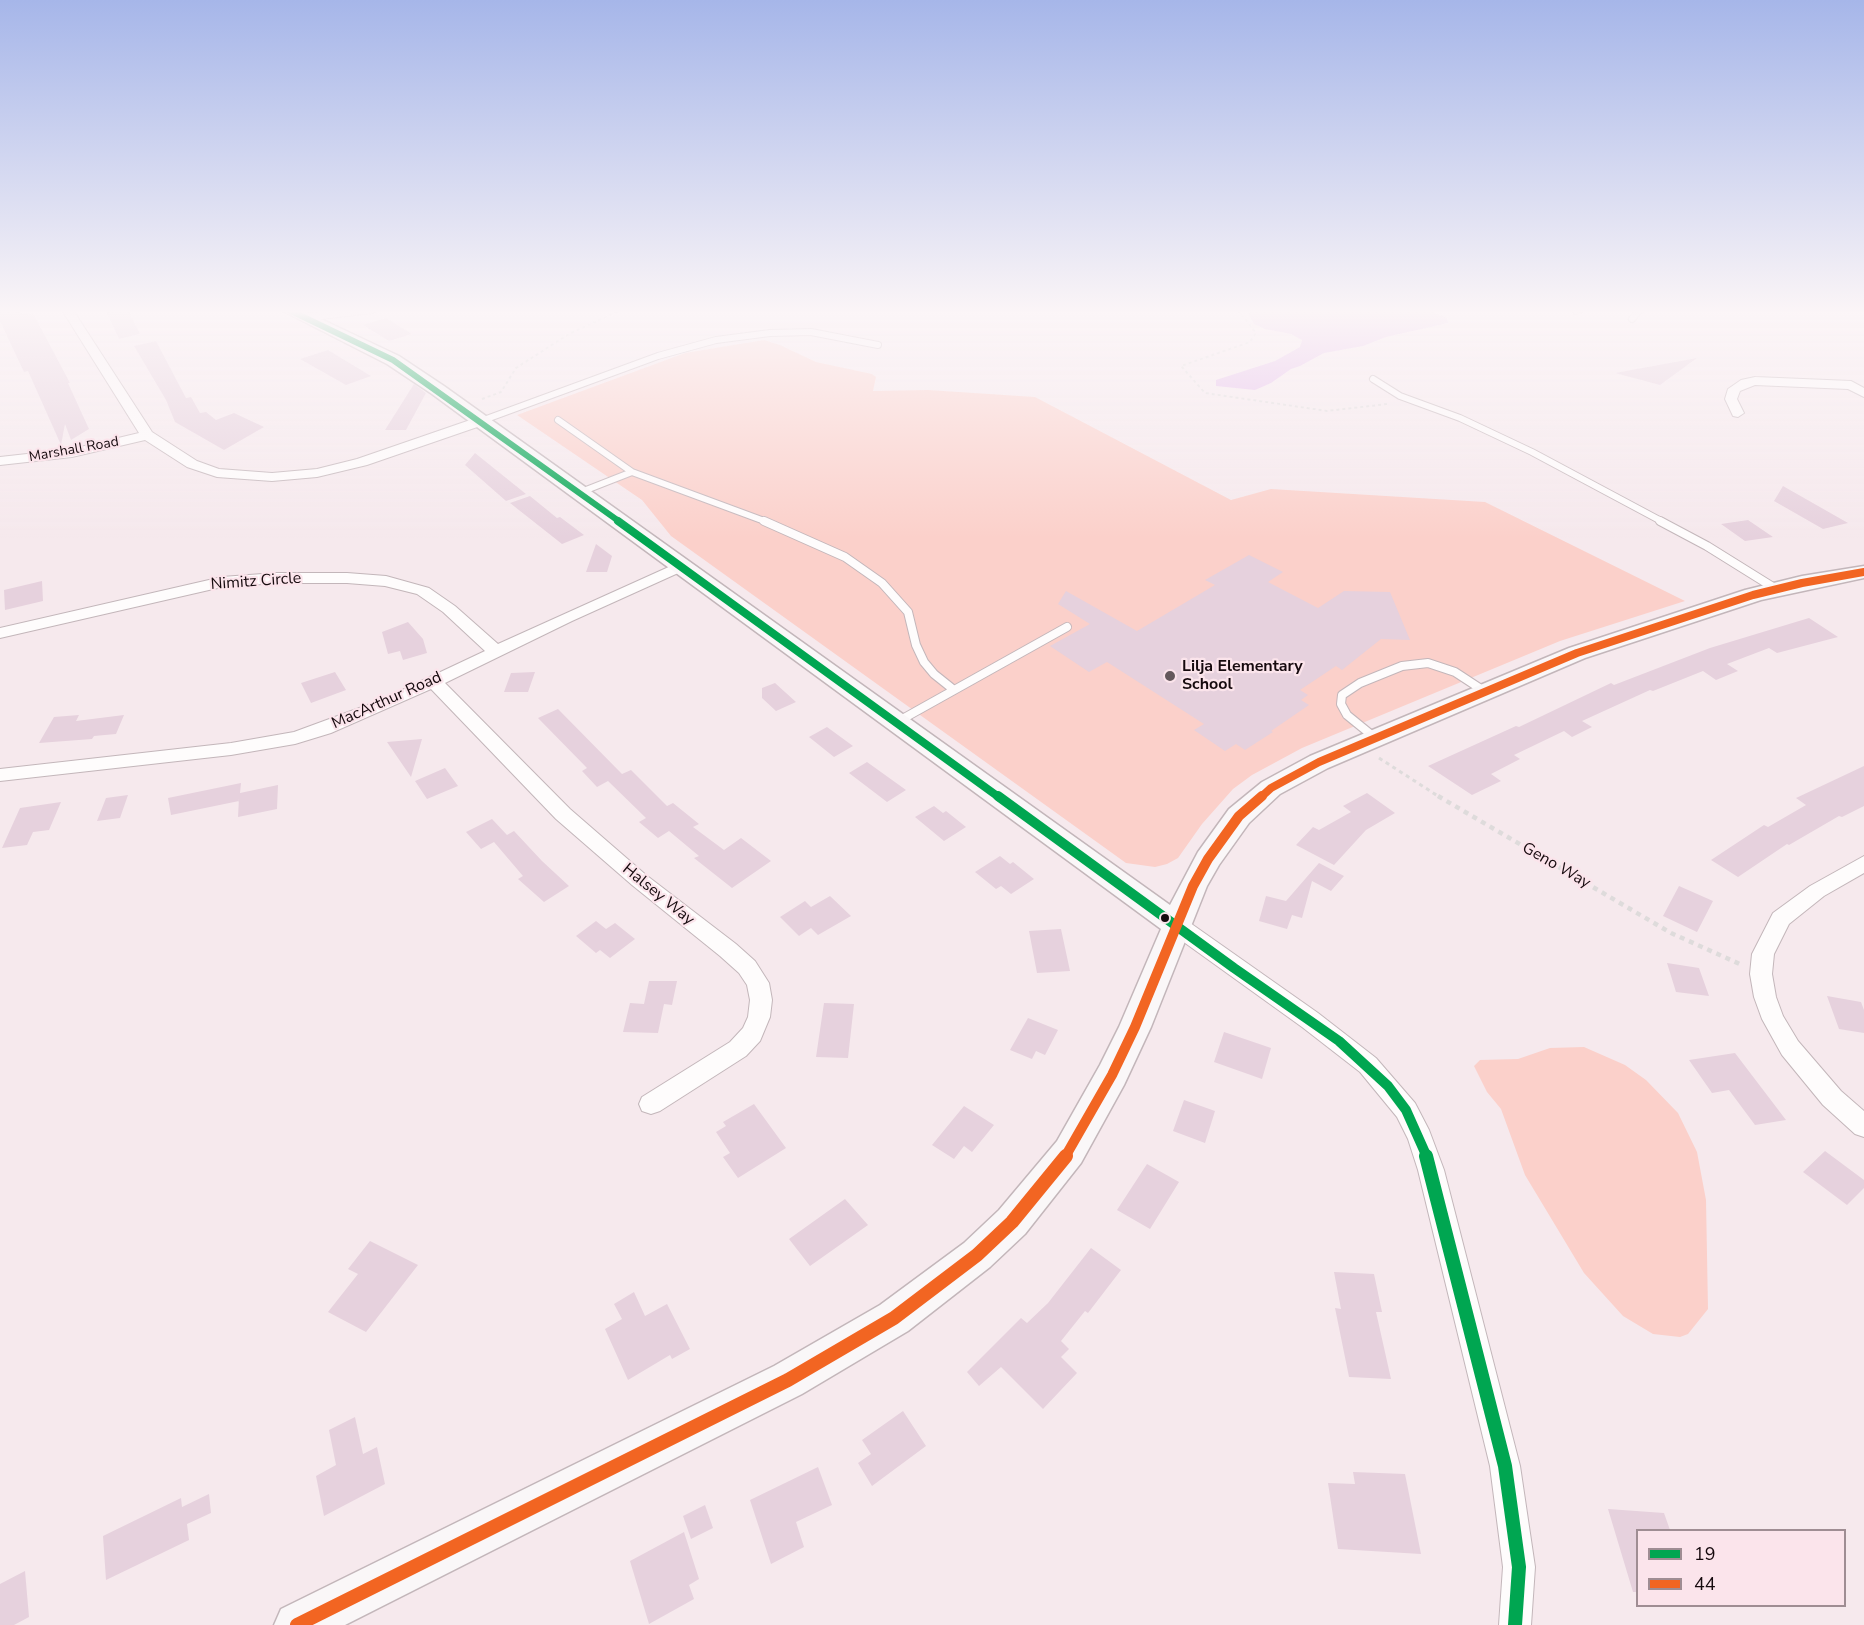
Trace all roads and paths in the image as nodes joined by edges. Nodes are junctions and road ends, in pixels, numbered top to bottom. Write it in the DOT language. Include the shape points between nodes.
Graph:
graph roads {
  1 [pos="116,386"];
  2 [pos="431,386"];
  3 [pos="505,386"];
  4 [pos="577,386"];
  5 [pos="1199,386"];
  6 [pos="1384,386"];
  7 [pos="1740,386"];
  8 [pos="461,406"];
  9 [pos="1437,409"];
  10 [pos="1738,412"];
  11 [pos="558,420"];
  12 [pos="482,421"];
  13 [pos="147,435"];
  14 [pos="0,461"];
  15 [pos="632,472"];
  16 [pos="581,492"];
  17 [pos="682,566"];
  18 [pos="1864,572"];
  19 [pos="1776,589"];
  20 [pos="1067,627"];
  21 [pos="0,633"];
  22 [pos="495,651"];
  23 [pos="434,681"];
  24 [pos="954,690"];
  25 [pos="1484,691"];
  26 [pos="897,722"];
  27 [pos="1366,741"];
  28 [pos="0,775"];
  29 [pos="1864,863"];
  30 [pos="1175,924"];
  31 [pos="1761,974"];
  32 [pos="651,1104"];
  33 [pos="1864,1126"];
  34 [pos="297,1625"];
  35 [pos="1515,1625"];
  1 -- 13 [label="street"];
  2 -- 8 [label="street"];
  3 -- 8 [label="path" via="501,392"];
  4 -- 12 [label="lane"];
  5 -- 9 [label="path" via="1205,393 1327,411 1395,404"];
  6 -- 9 [label="lane"];
  7 -- 10 [label="street" via="1732,394"];
  8 -- 12 [label="street"];
  9 -- 19 [label="lane" via="1542,457 1707,546"];
  11 -- 15 [label="lane"];
  12 -- 13 [label="street" via="338,469 272,477 233,476 203,469"];
  12 -- 16 [label="street"];
  13 -- 14 [label="street, Marshall Road" via="72,453"];
  15 -- 16 [label="lane"];
  15 -- 24 [label="lane" via="751,515 845,557 882,583 908,612 924,662"];
  16 -- 17 [label="street"];
  17 -- 22 [label="street, MacArthur Road"];
  17 -- 26 [label="street"];
  18 -- 19 [label="street"];
  19 -- 25 [label="street" via="1637,631"];
  20 -- 24 [label="lane"];
  21 -- 22 [label="street, Nimitz Circle" via="222,582 347,578 386,581 423,591"];
  22 -- 23 [label="street, MacArthur Road"];
  23 -- 28 [label="street, MacArthur Road" via="358,717 295,738 210,752"];
  23 -- 32 [label="street, Halsey Way" via="563,814 728,950 758,983 759,1017 752,1034 738,1049"];
  24 -- 26 [label="lane"];
  25 -- 27 [label="street"];
  25 -- 27 [label="lane" via="1455,672 1428,663 1402,666 1360,683 1342,695 1341,704"];
  26 -- 30 [label="street"];
  27 -- 30 [label="street" via="1294,774 1254,801 1208,859"];
  27 -- 31 [label="path, Geno Way" via="1414,782 1671,933"];
  29 -- 31 [label="street" via="1817,891 1781,919 1763,954"];
  30 -- 34 [label="street" via="1135,1028 1069,1152 1012,1222 936,1288 788,1380"];
  30 -- 35 [label="street" via="1368,1065 1406,1110 1420,1138 1505,1466 1519,1567"];
  31 -- 33 [label="street" via="1773,1019 1790,1048 1832,1098"];
}
